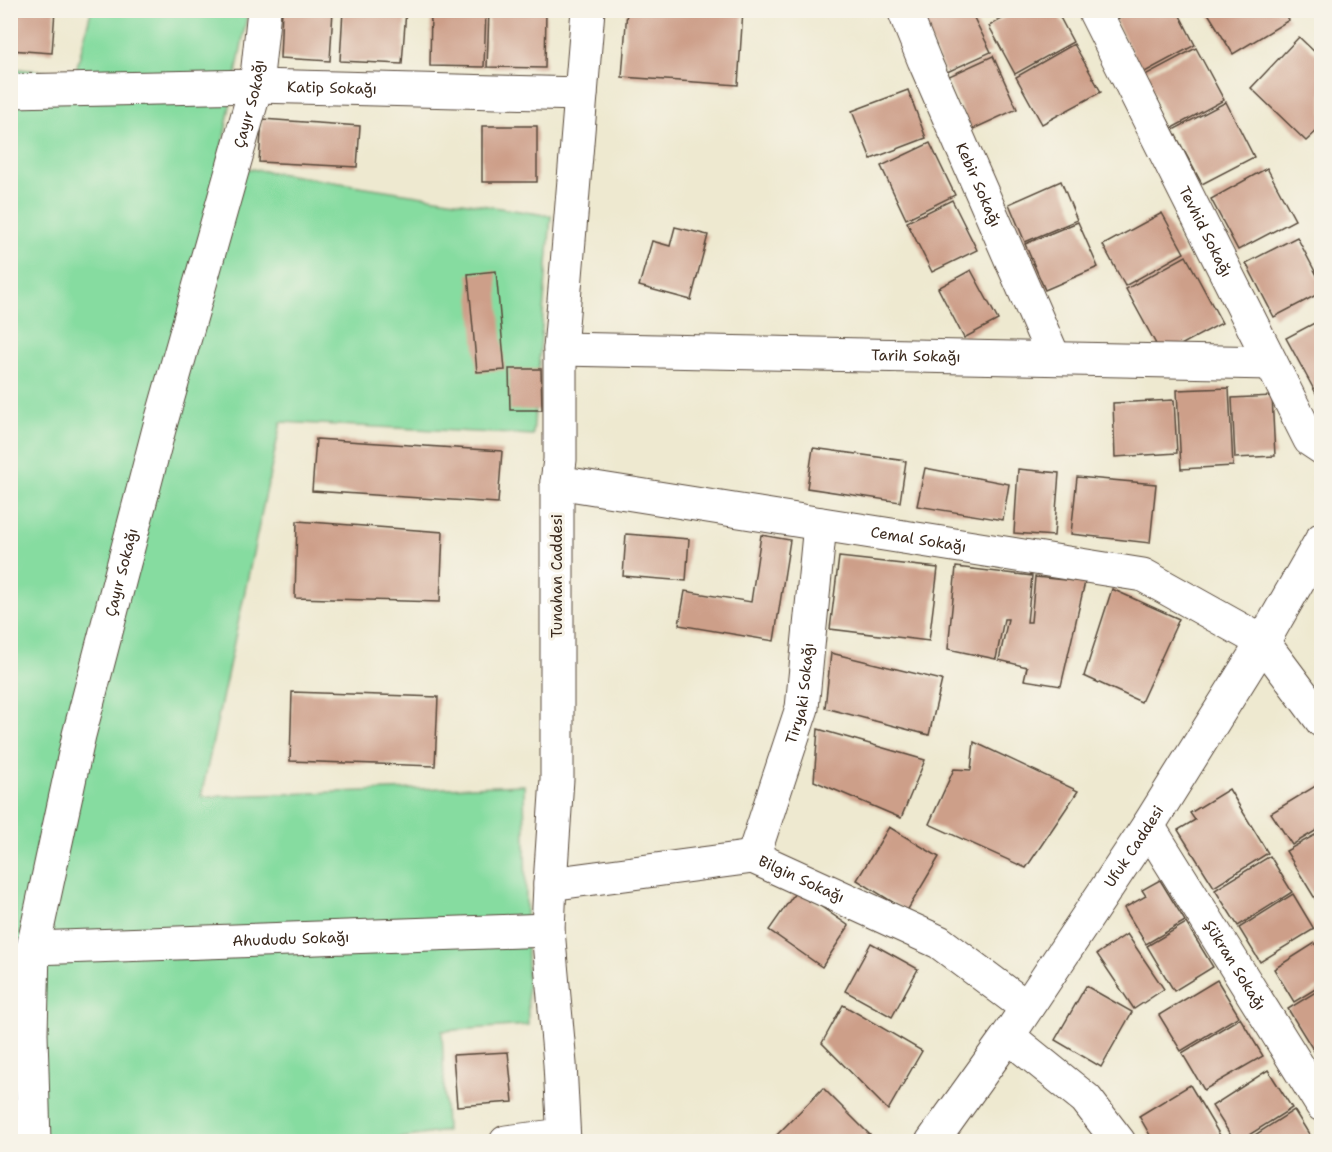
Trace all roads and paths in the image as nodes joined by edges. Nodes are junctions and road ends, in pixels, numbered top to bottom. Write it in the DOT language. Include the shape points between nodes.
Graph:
graph roads {
  1 [pos="264,10"];
  2 [pos="588,10"];
  3 [pos="904,10"];
  4 [pos="1094,10"];
  5 [pos="256,86"];
  6 [pos="10,91"];
  7 [pos="581,94"];
  8 [pos="560,349"];
  9 [pos="1054,358"];
  10 [pos="1271,363"];
  11 [pos="1322,448"];
  12 [pos="557,482"];
  13 [pos="820,524"];
  14 [pos="1322,539"];
  15 [pos="1263,642"];
  16 [pos="1322,721"];
  17 [pos="1148,826"];
  18 [pos="753,857"];
  19 [pos="550,884"];
  20 [pos="548,930"];
  21 [pos="33,948"];
  22 [pos="1026,1007"];
  23 [pos="1008,1036"];
  24 [pos="1322,1105"];
  25 [pos="563,1138"];
  26 [pos="34,1142"];
  27 [pos="506,1142"];
  28 [pos="932,1142"];
  29 [pos="1119,1142"];
  1 -- 5 [label="street, Çayır Sokağı"];
  2 -- 7 [label="street, Tunahan Caddesi"];
  3 -- 9 [label="street, Kebir Sokağı"];
  4 -- 10 [label="street, Tevhid Sokağı"];
  5 -- 6 [label="street, Katip Sokağı"];
  5 -- 7 [label="street, Katip Sokağı"];
  5 -- 21 [label="street, Çayır Sokağı" via="159,429 85,712"];
  7 -- 8 [label="street, Tunahan Caddesi"];
  8 -- 9 [label="street, Tarih Sokağı"];
  8 -- 12 [label="street, Tunahan Caddesi"];
  9 -- 10 [label="street, Tarih Sokağı"];
  10 -- 11 [label="street, Tevhid Sokağı" via="1310,440"];
  12 -- 13 [label="street, Cemal Sokağı"];
  12 -- 19 [label="street, Tunahan Caddesi" via="557,779"];
  13 -- 15 [label="street, Cemal Sokağı" via="1143,575"];
  13 -- 18 [label="street, Tiryaki Sokağı" via="802,708"];
  14 -- 15 [label="street, Ufuk Caddesi"];
  15 -- 16 [label="street"];
  15 -- 17 [label="street, Ufuk Caddesi"];
  17 -- 22 [label="street, Ufuk Caddesi"];
  17 -- 24 [label="street, Şükran Sokağı"];
  18 -- 19 [label="street, Bilgin Sokağı"];
  18 -- 22 [label="street, Bilgin Sokağı" via="939,942"];
  19 -- 20 [label="street, Tunahan Caddesi"];
  20 -- 21 [label="street, Ahududu Sokağı"];
  20 -- 25 [label="street, Tunahan Caddesi"];
  21 -- 26 [label="street, Çayır Sokağı"];
  22 -- 23 [label="street, Ufuk Caddesi"];
  23 -- 28 [label="street, Ufuk Caddesi"];
  23 -- 29 [label="street" via="1086,1099"];
  25 -- 27 [label="street"];
}
